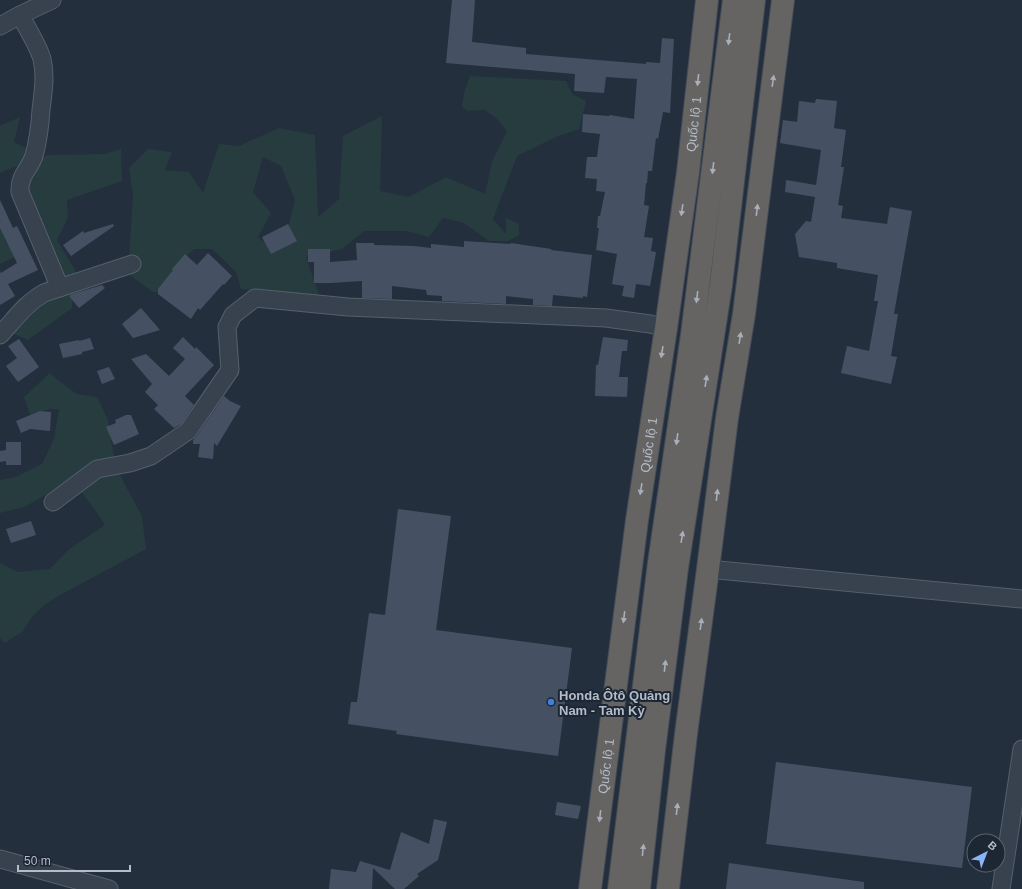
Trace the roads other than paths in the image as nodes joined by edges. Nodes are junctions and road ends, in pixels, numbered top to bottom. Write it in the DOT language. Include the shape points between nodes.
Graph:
graph roads {
  1 [pos="52,0"];
  2 [pos="707,0"];
  3 [pos="734,0"];
  4 [pos="754,0"];
  5 [pos="783,0"];
  6 [pos="20,15"];
  7 [pos="0,26"];
  8 [pos="132,264"];
  9 [pos="60,288"];
  10 [pos="666,328"];
  11 [pos="0,335"];
  12 [pos="654,408"];
  13 [pos="691,414"];
  14 [pos="727,418"];
  15 [pos="53,502"];
  16 [pos="708,569"];
  17 [pos="1022,599"];
  18 [pos="657,729"];
  19 [pos="686,734"];
  20 [pos="1022,749"];
  21 [pos="1016,830"];
  22 [pos="0,859"];
  23 [pos="109,889"];
  24 [pos="590,889"];
  25 [pos="619,889"];
  26 [pos="639,889"];
  27 [pos="668,889"];
  28 [pos="1001,889"];
  1 -- 6 [label="street"];
  2 -- 10 [label="highway, Quốc lộ 1, one-way" via="688,172"];
  3 -- 13 [label="highway, Quốc lộ 1, one-way" via="692,336"];
  13 -- 4 [label="highway, Quốc lộ 1, one-way" via="721,285"];
  14 -- 5 [label="highway, one-way" via="744,314"];
  6 -- 7 [label="street"];
  6 -- 9 [label="street" via="39,51 44,85 39,136 33,157 22,177 20,192"];
  8 -- 9 [label="street"];
  9 -- 11 [label="street" via="36,298"];
  10 -- 12 [label="highway, Quốc lộ 1, one-way"];
  10 -- 15 [label="street" via="606,318 348,307 255,298 233,316 228,327 230,370 188,431 151,456 97,469"];
  12 -- 13 [label="highway"];
  12 -- 24 [label="highway, Quốc lộ 1, one-way" via="637,520"];
  13 -- 14 [label="highway"];
  18 -- 13 [label="highway, Quốc lộ 1, one-way" via="677,568"];
  13 -- 25 [label="highway, Quốc lộ 1, one-way" via="659,563"];
  16 -- 14 [label="highway, one-way"];
  16 -- 17 [label="street"];
  19 -- 16 [label="highway, one-way"];
  18 -- 19 [label="highway"];
  26 -- 18 [label="highway, Quốc lộ 1, one-way"];
  27 -- 19 [label="highway, one-way"];
  20 -- 21 [label="street"];
  21 -- 28 [label="street"];
  22 -- 23 [label="street"];
}
